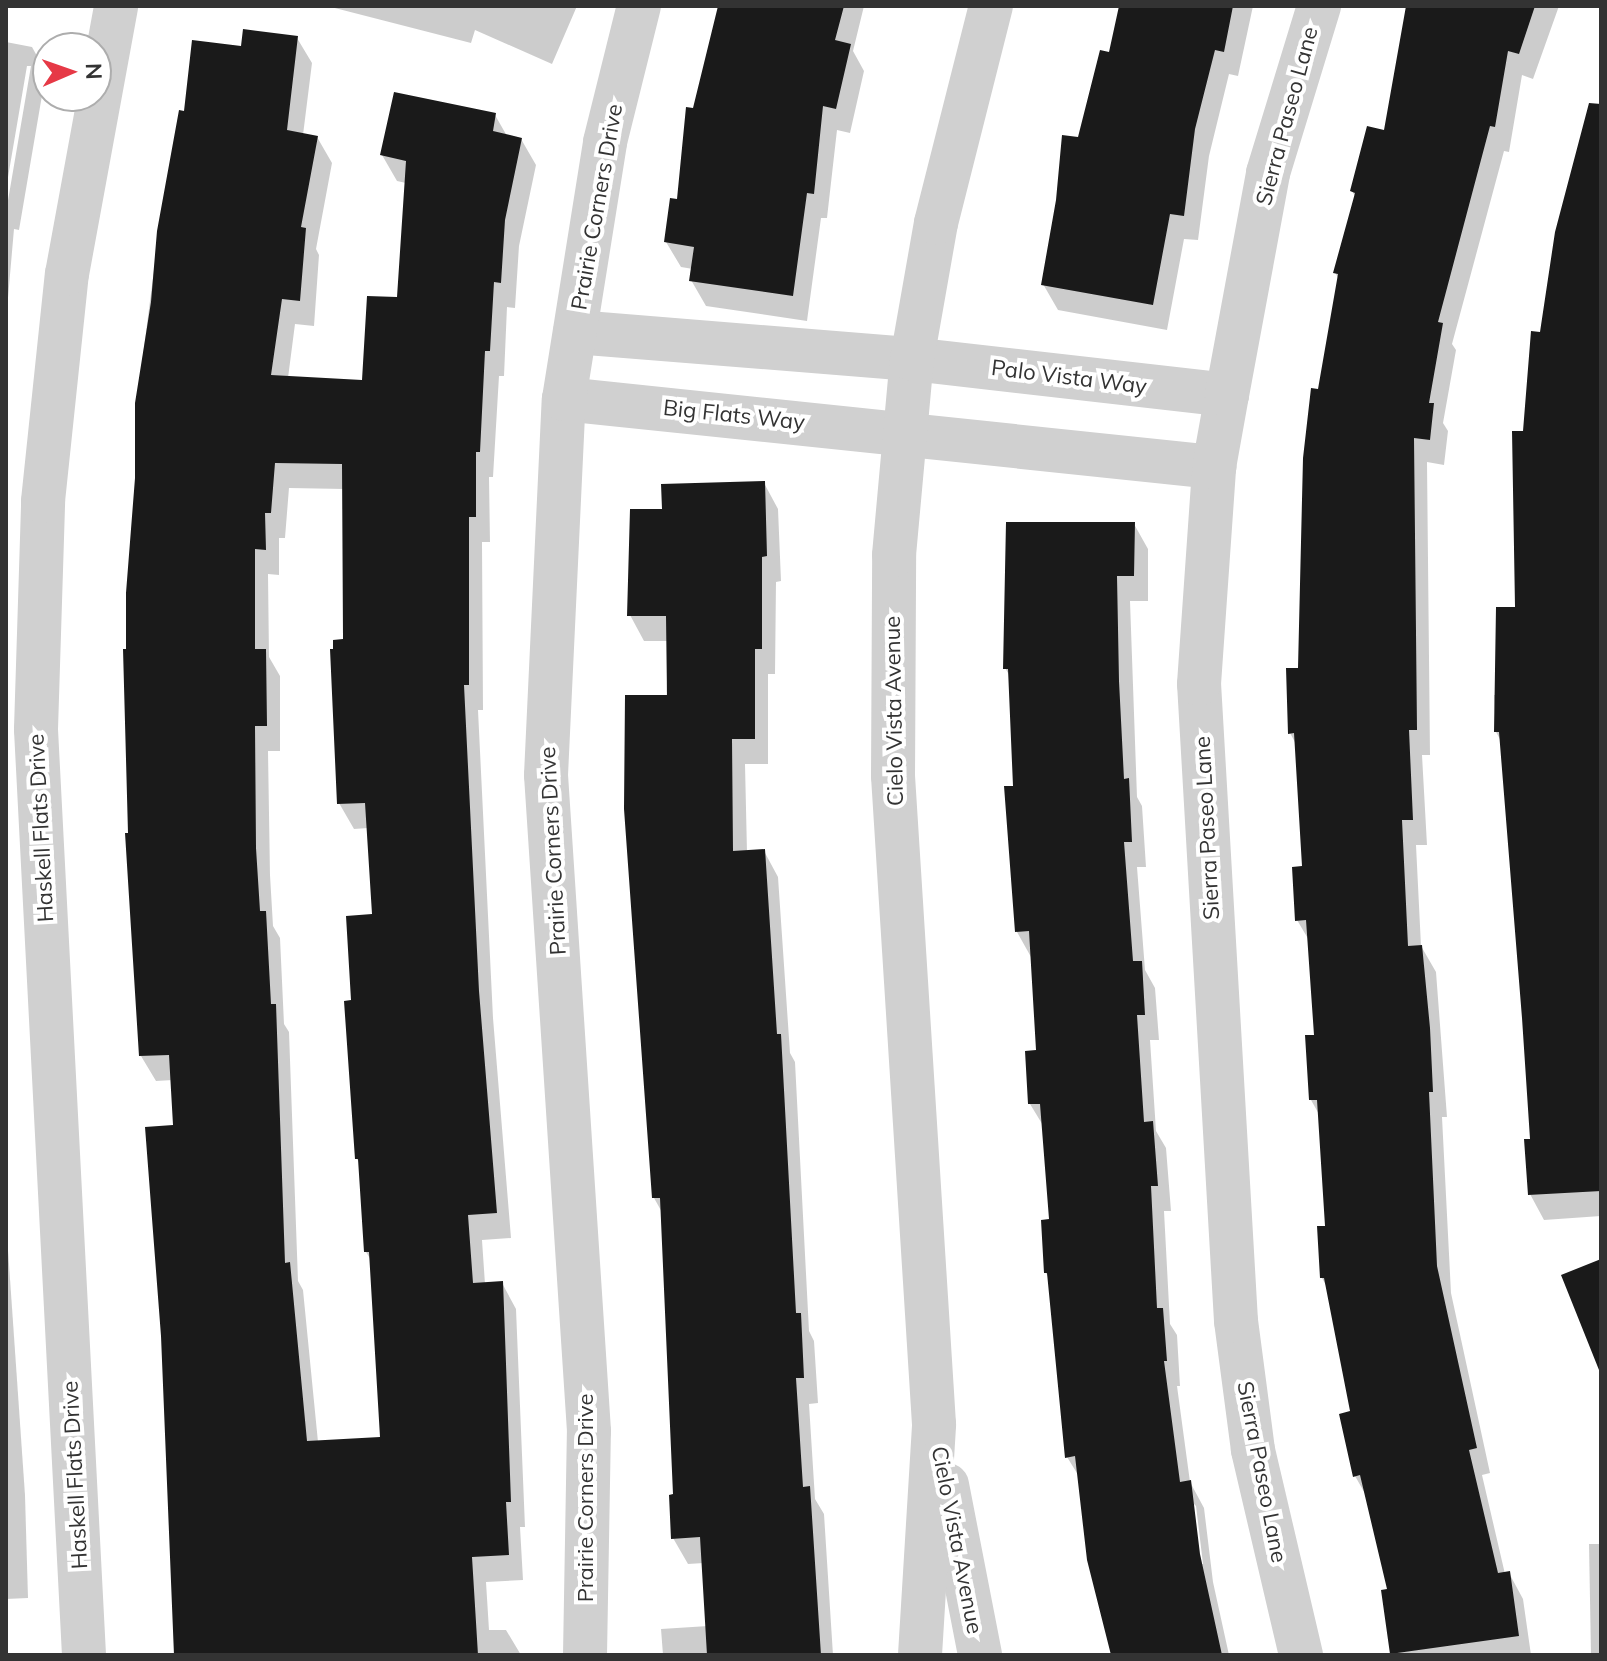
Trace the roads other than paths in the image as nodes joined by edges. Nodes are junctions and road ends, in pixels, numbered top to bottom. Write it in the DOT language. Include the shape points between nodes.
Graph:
graph roads {
  1 [pos="116,6"];
  2 [pos="639,6"];
  3 [pos="991,6"];
  4 [pos="1319,6"];
  5 [pos="575,332"];
  6 [pos="912,359"];
  7 [pos="1227,395"];
  8 [pos="564,399"];
  9 [pos="904,432"];
  10 [pos="1214,467"];
  11 [pos="934,1424"];
  12 [pos="84,1655"];
  13 [pos="585,1655"];
  14 [pos="920,1655"];
  15 [pos="980,1655"];
  16 [pos="1301,1655"];
  1 -- 12 [label="street, Haskell Flats Drive" via="67,274 43,501 36,729"];
  2 -- 5 [label="street, Prairie Corners Drive" via="605,142"];
  3 -- 6 [label="street, Cielo Vista Avenue" via="936,223"];
  4 -- 7 [label="street, Sierra Paseo Lane" via="1268,173"];
  5 -- 6 [label="street"];
  5 -- 8 [label="street, Prairie Corners Drive"];
  6 -- 7 [label="street, Palo Vista Way"];
  6 -- 9 [label="street, Cielo Vista Avenue"];
  7 -- 10 [label="street, Sierra Paseo Lane"];
  8 -- 9 [label="street, Big Flats Way"];
  8 -- 13 [label="street, Prairie Corners Drive" via="546,775 589,1431"];
  9 -- 10 [label="street"];
  9 -- 11 [label="street, Cielo Vista Avenue" via="894,555 893,776"];
  10 -- 16 [label="street, Sierra Paseo Lane" via="1199,684 1236,1321 1253,1450"];
  11 -- 14 [label="street, Cielo Vista Avenue"];
  11 -- 15 [label="street, Cielo Vista Avenue"];
}
